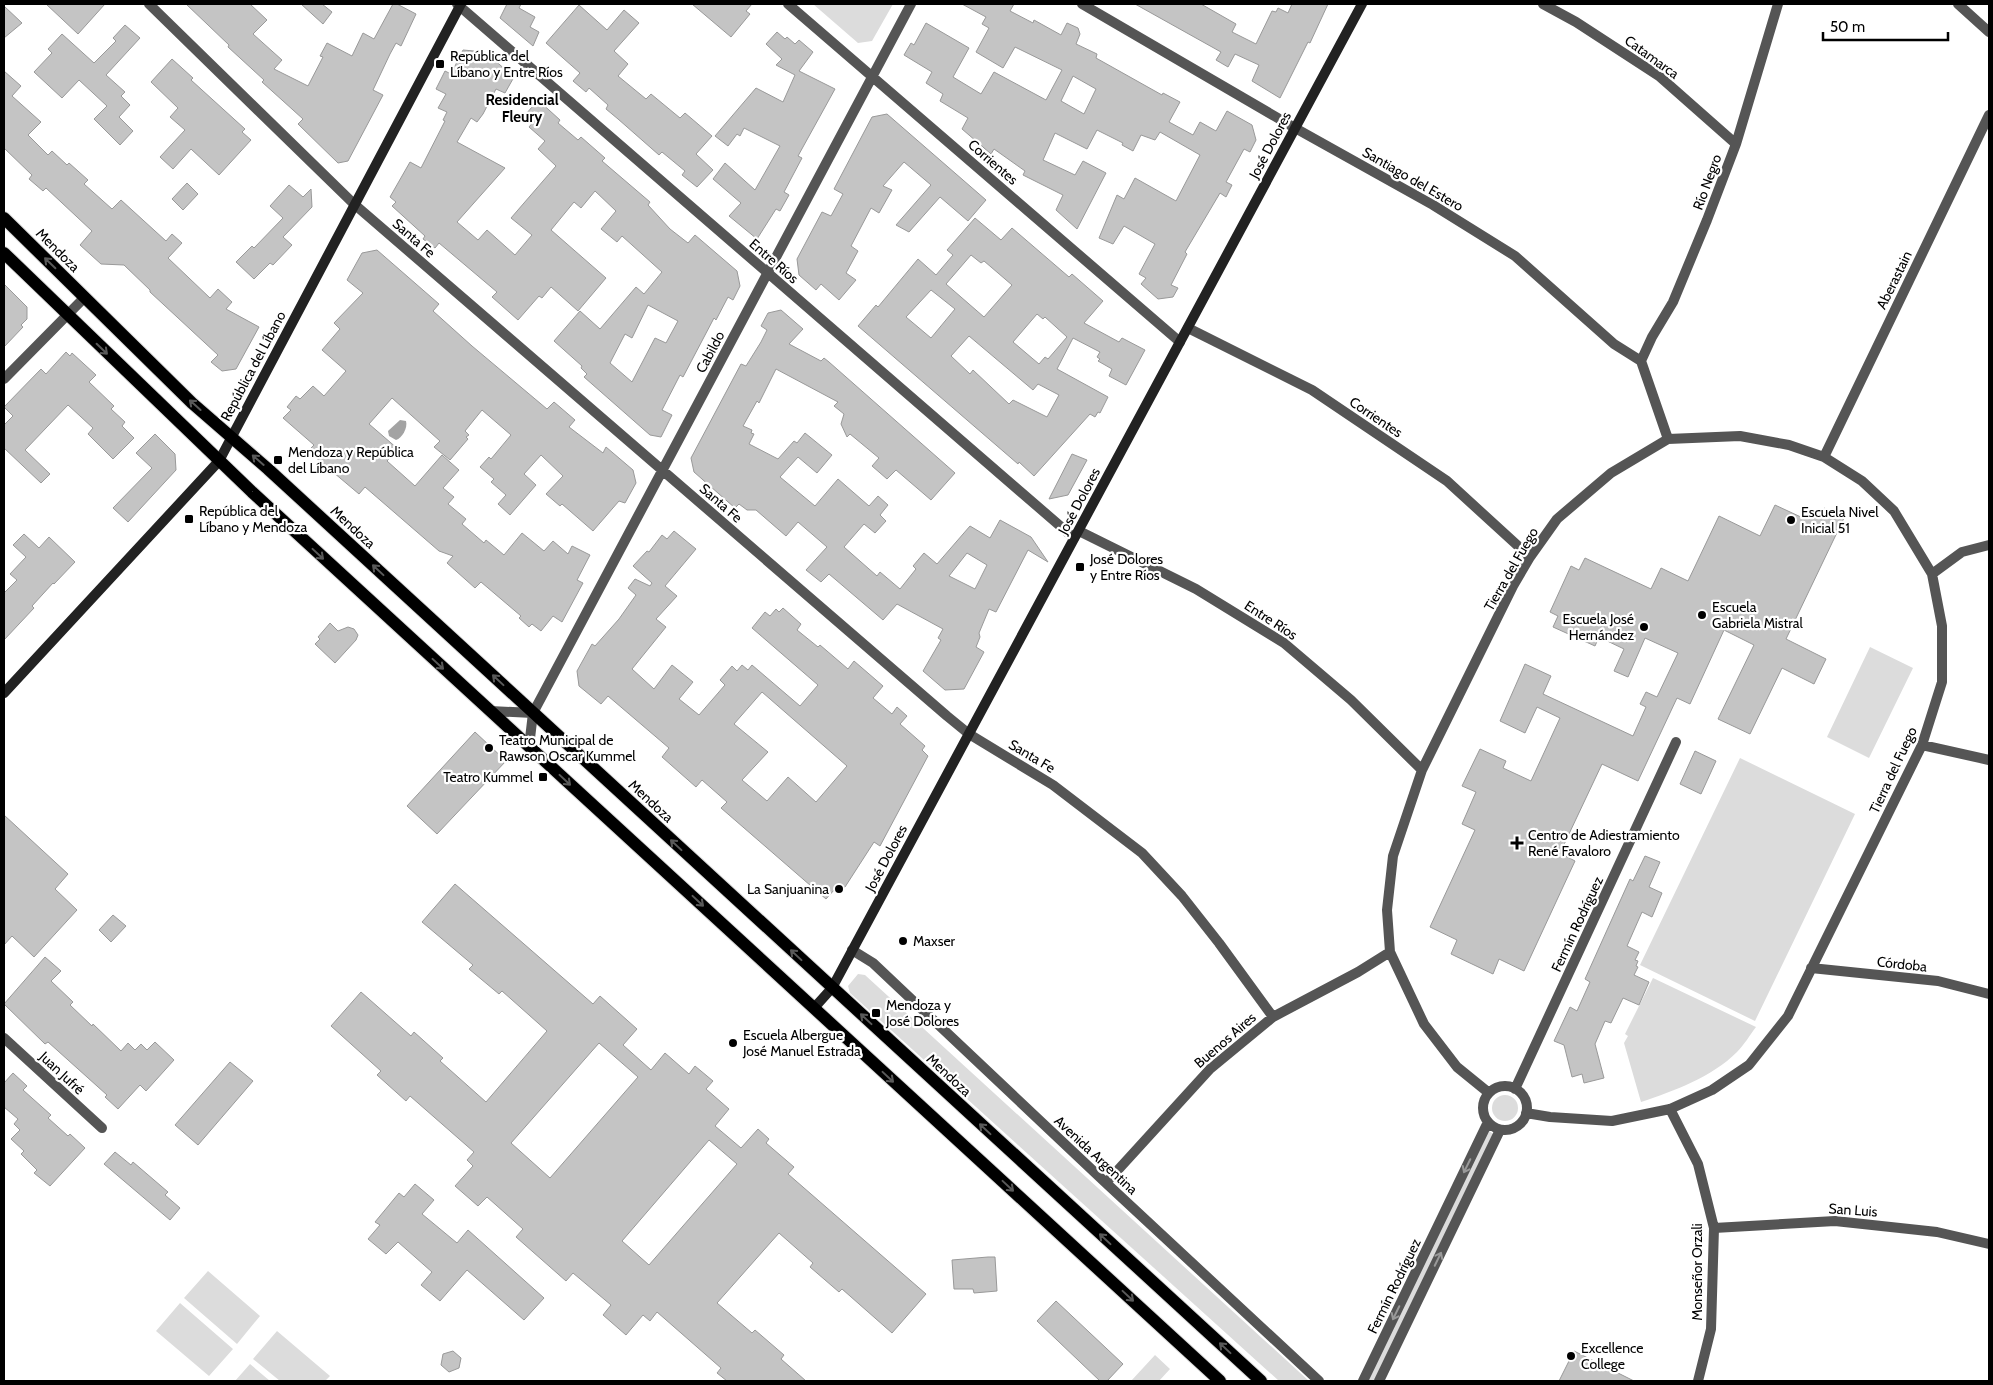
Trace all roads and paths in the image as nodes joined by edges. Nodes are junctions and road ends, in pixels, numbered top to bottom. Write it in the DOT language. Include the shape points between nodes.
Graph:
graph roads {
  1 [pos="149,4"];
  2 [pos="788,4"];
  3 [pos="911,4"];
  4 [pos="1082,4"];
  5 [pos="1362,4"];
  6 [pos="1543,4"];
  7 [pos="1778,4"];
  8 [pos="1958,4"];
  9 [pos="459,5"];
  10 [pos="1989,32"];
  11 [pos="872,76"];
  12 [pos="1989,115"];
  13 [pos="1295,128"];
  14 [pos="1736,144"];
  15 [pos="354,204"];
  16 [pos="4,218"];
  17 [pos="4,253"];
  18 [pos="768,273"];
  19 [pos="85,297"];
  20 [pos="67,315"];
  21 [pos="1188,328"];
  22 [pos="1180,342"];
  23 [pos="1641,361"];
  24 [pos="4,379"];
  25 [pos="231,437"];
  26 [pos="1668,439"];
  27 [pos="1824,457"];
  28 [pos="219,461"];
  29 [pos="663,471"];
  30 [pos="1076,534"];
  31 [pos="1989,544"];
  32 [pos="1530,557"];
  33 [pos="1932,574"];
  34 [pos="4,693"];
  35 [pos="490,711"];
  36 [pos="533,713"];
  37 [pos="969,734"];
  38 [pos="1676,742"];
  39 [pos="1922,745"];
  40 [pos="529,747"];
  41 [pos="1989,760"];
  42 [pos="1422,770"];
  43 [pos="852,950"];
  44 [pos="1390,952"];
  45 [pos="1811,968"];
  46 [pos="832,988"];
  47 [pos="1989,994"];
  48 [pos="814,1008"];
  49 [pos="1273,1017"];
  50 [pos="4,1038"];
  51 [pos="1515,1089"];
  52 [pos="1489,1093"];
  53 [pos="1670,1109"];
  54 [pos="1526,1113"];
  55 [pos="1488,1122"];
  56 [pos="102,1128"];
  57 [pos="1500,1130"];
  58 [pos="1106,1183"];
  59 [pos="1714,1228"];
  60 [pos="1989,1244"];
  61 [pos="1220,1381"];
  62 [pos="1261,1381"];
  63 [pos="1320,1381"];
  64 [pos="1363,1381"];
  65 [pos="1379,1381"];
  66 [pos="1698,1381"];
  1 -- 15 [label="street, Santa Fe"];
  2 -- 11 [label="street, Corrientes"];
  3 -- 11 [label="street, Cabildo"];
  4 -- 13 [label="street, Santiago del Estero"];
  5 -- 13 [label="street, José Dolores"];
  6 -- 14 [label="street, Catamarca" via="1659,76"];
  7 -- 14 [label="street, Río Negro"];
  8 -- 10 [label="street"];
  9 -- 15 [label="street, República del Líbano"];
  9 -- 18 [label="street, Entre Ríos"];
  11 -- 18 [label="street, Cabildo"];
  11 -- 22 [label="street, Corrientes"];
  12 -- 27 [label="street, Aberastain"];
  13 -- 21 [label="street, José Dolores"];
  13 -- 23 [label="street, Santiago del Estero" via="1433,205 1515,256 1614,344"];
  14 -- 23 [label="street, Río Negro" via="1673,302"];
  15 -- 25 [label="street, República del Líbano"];
  15 -- 29 [label="street, Santa Fe"];
  19 -- 16 [label="main road, Mendoza, one-way"];
  17 -- 20 [label="main road"];
  18 -- 29 [label="street, Cabildo"];
  18 -- 30 [label="street, Entre Ríos"];
  19 -- 20 [label="street"];
  25 -- 19 [label="main road, Mendoza, one-way"];
  20 -- 24 [label="street"];
  20 -- 28 [label="main road, one-way"];
  21 -- 22 [label="street, José Dolores"];
  21 -- 32 [label="street, Corrientes" via="1312,390 1447,481"];
  22 -- 30 [label="street, José Dolores"];
  23 -- 26 [label="street"];
  25 -- 28 [label="street, República del Líbano"];
  36 -- 25 [label="main road, Mendoza, one-way"];
  26 -- 27 [label="street, Tierra del Fuego" via="1740,436 1788,445"];
  26 -- 32 [label="street, Tierra del Fuego" via="1604,478 1557,519"];
  27 -- 33 [label="street, Tierra del Fuego" via="1862,481 1894,511"];
  28 -- 34 [label="street, República del Líbano"];
  28 -- 35 [label="main road, one-way"];
  29 -- 36 [label="street, Cabildo"];
  29 -- 37 [label="street, Santa Fe"];
  30 -- 37 [label="street, José Dolores"];
  30 -- 42 [label="street, Entre Ríos" via="1196,589 1284,643 1351,700"];
  31 -- 33 [label="street" via="1962,552"];
  32 -- 42 [label="street, Tierra del Fuego"];
  33 -- 39 [label="street, Tierra del Fuego" via="1942,626 1942,682"];
  35 -- 36 [label="street"];
  35 -- 40 [label="main road"];
  36 -- 40 [label="street, Cabildo"];
  46 -- 36 [label="main road, Mendoza, one-way"];
  37 -- 43 [label="street, José Dolores"];
  37 -- 49 [label="street, Santa Fe" via="1053,785 1142,853 1198,916"];
  38 -- 51 [label="street, Fermín Rodríguez"];
  39 -- 41 [label="street"];
  39 -- 45 [label="street, Tierra del Fuego"];
  40 -- 48 [label="main road, one-way"];
  42 -- 44 [label="street, Tierra del Fuego" via="1393,856 1387,910"];
  43 -- 46 [label="street, José Dolores"];
  43 -- 58 [label="street, Avenida Argentina" via="873,963"];
  44 -- 49 [label="street, Buenos Aires"];
  44 -- 52 [label="street, Tierra del Fuego" via="1424,1024 1457,1067"];
  45 -- 47 [label="street, Córdoba" via="1938,981"];
  45 -- 53 [label="street, Tierra del Fuego" via="1788,1016 1749,1065 1712,1090"];
  46 -- 48 [label="street, José Dolores"];
  62 -- 46 [label="main road, Mendoza, one-way"];
  48 -- 61 [label="main road, one-way"];
  49 -- 58 [label="street, Buenos Aires" via="1210,1069"];
  50 -- 56 [label="street, Juan Jufré"];
  51 -- 52 [label="street" via="1501,1087"];
  51 -- 54 [label="street" via="1525,1099"];
  52 -- 55 [label="street" via="1483,1106"];
  53 -- 54 [label="street, Tierra del Fuego" via="1612,1122"];
  53 -- 59 [label="street, Monseñor Orzali" via="1698,1164"];
  54 -- 57 [label="street" via="1518,1126"];
  55 -- 57 [label="street"];
  55 -- 64 [label="street, Fermín Rodríguez, one-way"];
  65 -- 57 [label="street, Fermín Rodríguez, one-way"];
  58 -- 63 [label="street, Avenida Argentina"];
  59 -- 60 [label="street, San Luis" via="1836,1221 1937,1232"];
  59 -- 66 [label="street, Monseñor Orzali" via="1711,1329"];
}
